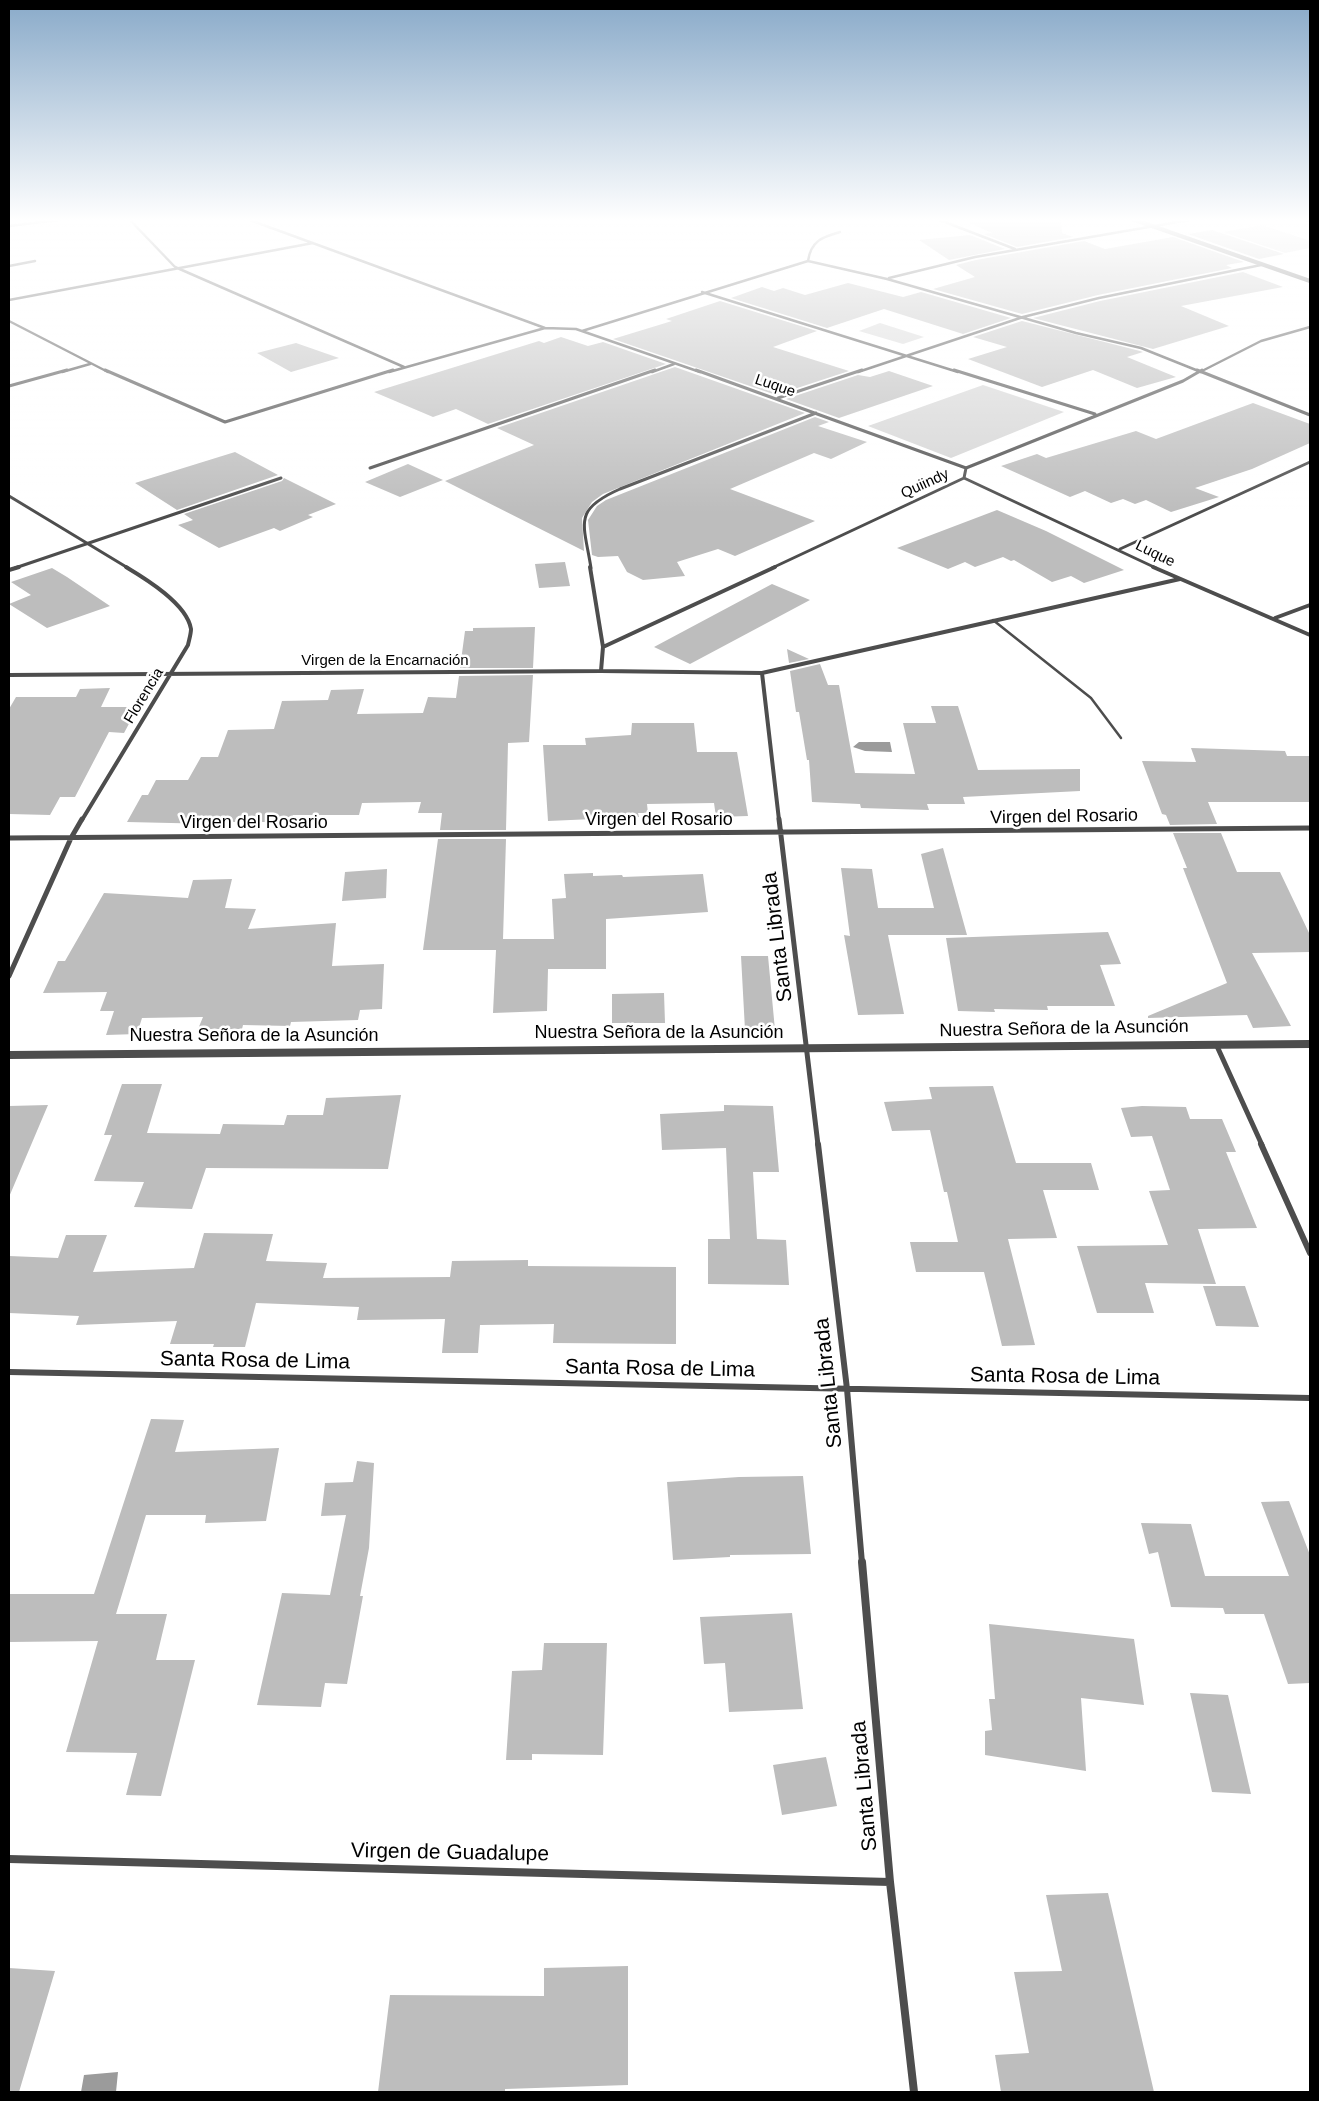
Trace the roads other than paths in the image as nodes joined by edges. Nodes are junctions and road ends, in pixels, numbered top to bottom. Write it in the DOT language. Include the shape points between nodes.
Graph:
graph roads {
  1 [pos="290,317"];
  2 [pos="516,317"];
  3 [pos="625,317"];
  4 [pos="784,317"];
  5 [pos="1023,317"];
  6 [pos="9,321"];
  7 [pos="1310,327"];
  8 [pos="545,328"];
  9 [pos="582,331"];
  10 [pos="905,354"];
  11 [pos="675,363"];
  12 [pos="90,364"];
  13 [pos="404,367"];
  14 [pos="1202,370"];
  15 [pos="9,386"];
  16 [pos="777,398"];
  17 [pos="816,412"];
  18 [pos="1096,414"];
  19 [pos="1310,415"];
  20 [pos="1310,462"];
  21 [pos="370,468"];
  22 [pos="966,468"];
  23 [pos="281,478"];
  24 [pos="964,478"];
  25 [pos="9,496"];
  26 [pos="86,543"];
  27 [pos="1120,549"];
  28 [pos="9,570"];
  29 [pos="1180,578"];
  30 [pos="1310,605"];
  31 [pos="1275,618"];
  32 [pos="992,620"];
  33 [pos="1310,635"];
  34 [pos="603,647"];
  35 [pos="600,671"];
  36 [pos="171,673"];
  37 [pos="762,673"];
  38 [pos="9,675"];
  39 [pos="1121,738"];
  40 [pos="1310,828"];
  41 [pos="782,833"];
  42 [pos="9,838"];
  43 [pos="71,838"];
  44 [pos="9,976"];
  45 [pos="1216,1044"];
  46 [pos="1310,1044"];
  47 [pos="807,1048"];
  48 [pos="9,1055"];
  49 [pos="1310,1253"];
  50 [pos="9,1372"];
  51 [pos="847,1388"];
  52 [pos="1310,1398"];
  53 [pos="9,1859"];
  54 [pos="890,1882"];
  55 [pos="914,2092"];
  1 -- 13 [label="street"];
  2 -- 8 [label="street"];
  3 -- 9 [label="street"];
  4 -- 10 [label="street"];
  5 -- 10 [label="street"];
  5 -- 14 [label="street" via="1142,348"];
  6 -- 12 [label="street"];
  7 -- 14 [label="street, Quiindy" via="1261,341"];
  8 -- 9 [label="street, Luque"];
  8 -- 13 [label="street"];
  9 -- 11 [label="street, Luque"];
  10 -- 16 [label="street"];
  10 -- 18 [label="street"];
  11 -- 16 [label="street, Luque"];
  11 -- 21 [label="street"];
  12 -- 13 [label="street" via="224,422"];
  12 -- 15 [label="street"];
  14 -- 18 [label="street, Quiindy" via="1152,394"];
  14 -- 19 [label="street"];
  16 -- 17 [label="street, Luque"];
  17 -- 22 [label="street, Luque"];
  17 -- 34 [label="street" via="620,489 587,508 583,520"];
  18 -- 22 [label="street, Quiindy"];
  20 -- 27 [label="street"];
  22 -- 24 [label="street, Quiindy"];
  23 -- 26 [label="street"];
  24 -- 27 [label="street, Luque"];
  24 -- 34 [label="street, Quiindy"];
  25 -- 26 [label="street, Florencia"];
  26 -- 28 [label="street"];
  26 -- 36 [label="street, Florencia" via="151,582 184,613 191,630 188,645"];
  27 -- 29 [label="street, Luque"];
  29 -- 31 [label="street, Luque"];
  29 -- 32 [label="street, Virgen de la Encarnación"];
  30 -- 31 [label="street"];
  31 -- 33 [label="street, Luque"];
  32 -- 37 [label="street, Virgen de la Encarnación"];
  32 -- 39 [label="lane" via="1091,698"];
  34 -- 35 [label="street"];
  35 -- 36 [label="street, Virgen de la Encarnación"];
  35 -- 37 [label="street, Virgen de la Encarnación"];
  36 -- 38 [label="street, Virgen de la Encarnación"];
  36 -- 43 [label="street, Florencia"];
  37 -- 41 [label="street, Santa Librada"];
  40 -- 41 [label="street, Virgen del Rosario"];
  41 -- 43 [label="street, Virgen del Rosario"];
  41 -- 47 [label="street, Santa Librada"];
  42 -- 43 [label="street, Virgen del Rosario"];
  43 -- 44 [label="street, Florencia"];
  45 -- 46 [label="street, Nuestra Señora de la Asunción"];
  45 -- 47 [label="street, Nuestra Señora de la Asunción"];
  45 -- 49 [label="street"];
  47 -- 48 [label="street, Nuestra Señora de la Asunción"];
  47 -- 51 [label="street, Santa Librada"];
  50 -- 51 [label="street, Santa Rosa de Lima"];
  51 -- 52 [label="street, Santa Rosa de Lima"];
  51 -- 54 [label="street, Santa Librada"];
  53 -- 54 [label="street, Virgen de Guadalupe"];
  54 -- 55 [label="street, Santa Librada"];
}
